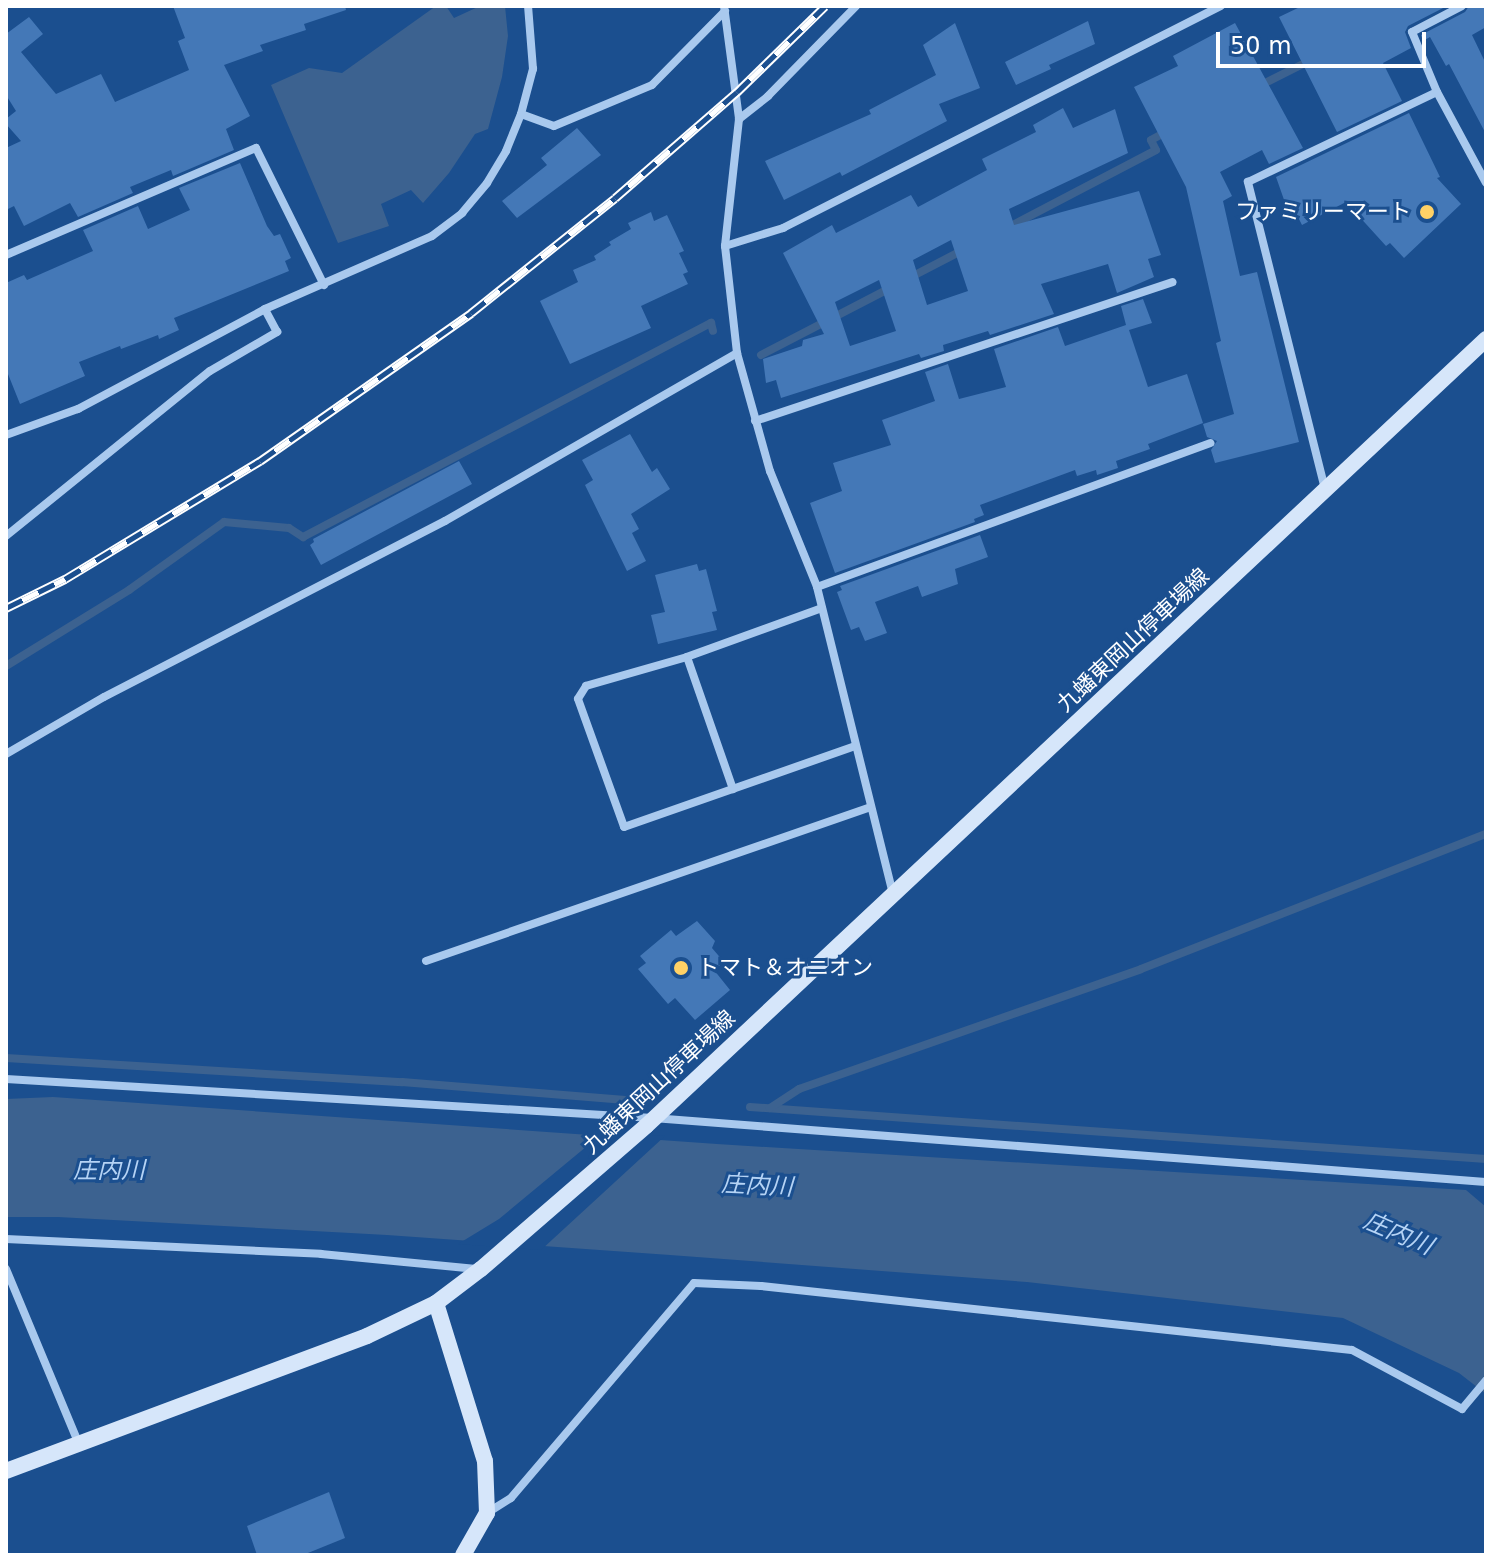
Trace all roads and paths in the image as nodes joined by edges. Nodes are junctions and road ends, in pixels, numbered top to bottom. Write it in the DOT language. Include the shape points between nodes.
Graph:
graph roads {
  1 [pos="528,6"];
  2 [pos="856,6"];
  3 [pos="1221,6"];
  4 [pos="1462,6"];
  5 [pos="725,8"];
  6 [pos="1437,92"];
  7 [pos="521,114"];
  8 [pos="739,119"];
  9 [pos="1486,183"];
  10 [pos="725,246"];
  11 [pos="6,255"];
  12 [pos="1172,282"];
  13 [pos="324,285"];
  14 [pos="265,309"];
  15 [pos="1486,339"];
  16 [pos="737,353"];
  17 [pos="755,421"];
  18 [pos="6,435"];
  19 [pos="1210,443"];
  20 [pos="1326,490"];
  21 [pos="6,536"];
  22 [pos="817,587"];
  23 [pos="822,608"];
  24 [pos="687,657"];
  25 [pos="855,746"];
  26 [pos="6,754"];
  27 [pos="733,789"];
  28 [pos="870,807"];
  29 [pos="894,894"];
  30 [pos="426,961"];
  31 [pos="6,1079"];
  32 [pos="649,1122"];
  33 [pos="1486,1182"];
  34 [pos="6,1239"];
  35 [pos="6,1269"];
  36 [pos="481,1269"];
  37 [pos="436,1303"];
  38 [pos="1486,1380"];
  39 [pos="79,1444"];
  40 [pos="6,1471"];
  41 [pos="487,1513"];
  42 [pos="463,1555"];
  1 -- 7 [label="street" via="533,69"];
  2 -- 8 [label="street"];
  3 -- 10 [label="street" via="783,228"];
  4 -- 6 [label="street" via="1412,32"];
  5 -- 7 [label="street" via="652,85 554,126"];
  5 -- 8 [label="street"];
  6 -- 9 [label="street"];
  6 -- 20 [label="street" via="1248,182"];
  7 -- 13 [label="street" via="500,162 462,213 432,236"];
  8 -- 10 [label="street"];
  10 -- 16 [label="street"];
  11 -- 13 [label="street" via="256,148"];
  12 -- 17 [label="street"];
  13 -- 14 [label="street"];
  14 -- 18 [label="street" via="78,409"];
  14 -- 21 [label="street" via="277,332 210,371"];
  15 -- 20 [label="main road, 九蟠東岡山停車場線"];
  16 -- 17 [label="street"];
  16 -- 26 [label="street" via="445,521 104,697"];
  17 -- 22 [label="street"];
  19 -- 22 [label="street"];
  20 -- 29 [label="main road, 九蟠東岡山停車場線"];
  22 -- 23 [label="street"];
  23 -- 24 [label="street"];
  23 -- 25 [label="street"];
  24 -- 27 [label="street"];
  24 -- 27 [label="street" via="586,686 578,699 624,827"];
  25 -- 27 [label="street"];
  25 -- 28 [label="street"];
  28 -- 29 [label="street"];
  28 -- 30 [label="street"];
  29 -- 32 [label="main road, 九蟠東岡山停車場線"];
  31 -- 32 [label="street"];
  32 -- 33 [label="street"];
  32 -- 36 [label="main road, 九蟠東岡山停車場線"];
  34 -- 36 [label="street" via="321,1254"];
  35 -- 39 [label="street"];
  36 -- 37 [label="main road, 九蟠東岡山停車場線"];
  37 -- 39 [label="main road, 九蟠東岡山停車場線" via="367,1336"];
  37 -- 41 [label="main road" via="485,1461"];
  38 -- 41 [label="street" via="1462,1409 1352,1350 694,1283 511,1498"];
  39 -- 40 [label="main road, 九蟠東岡山停車場線"];
  41 -- 42 [label="main road"];
}
